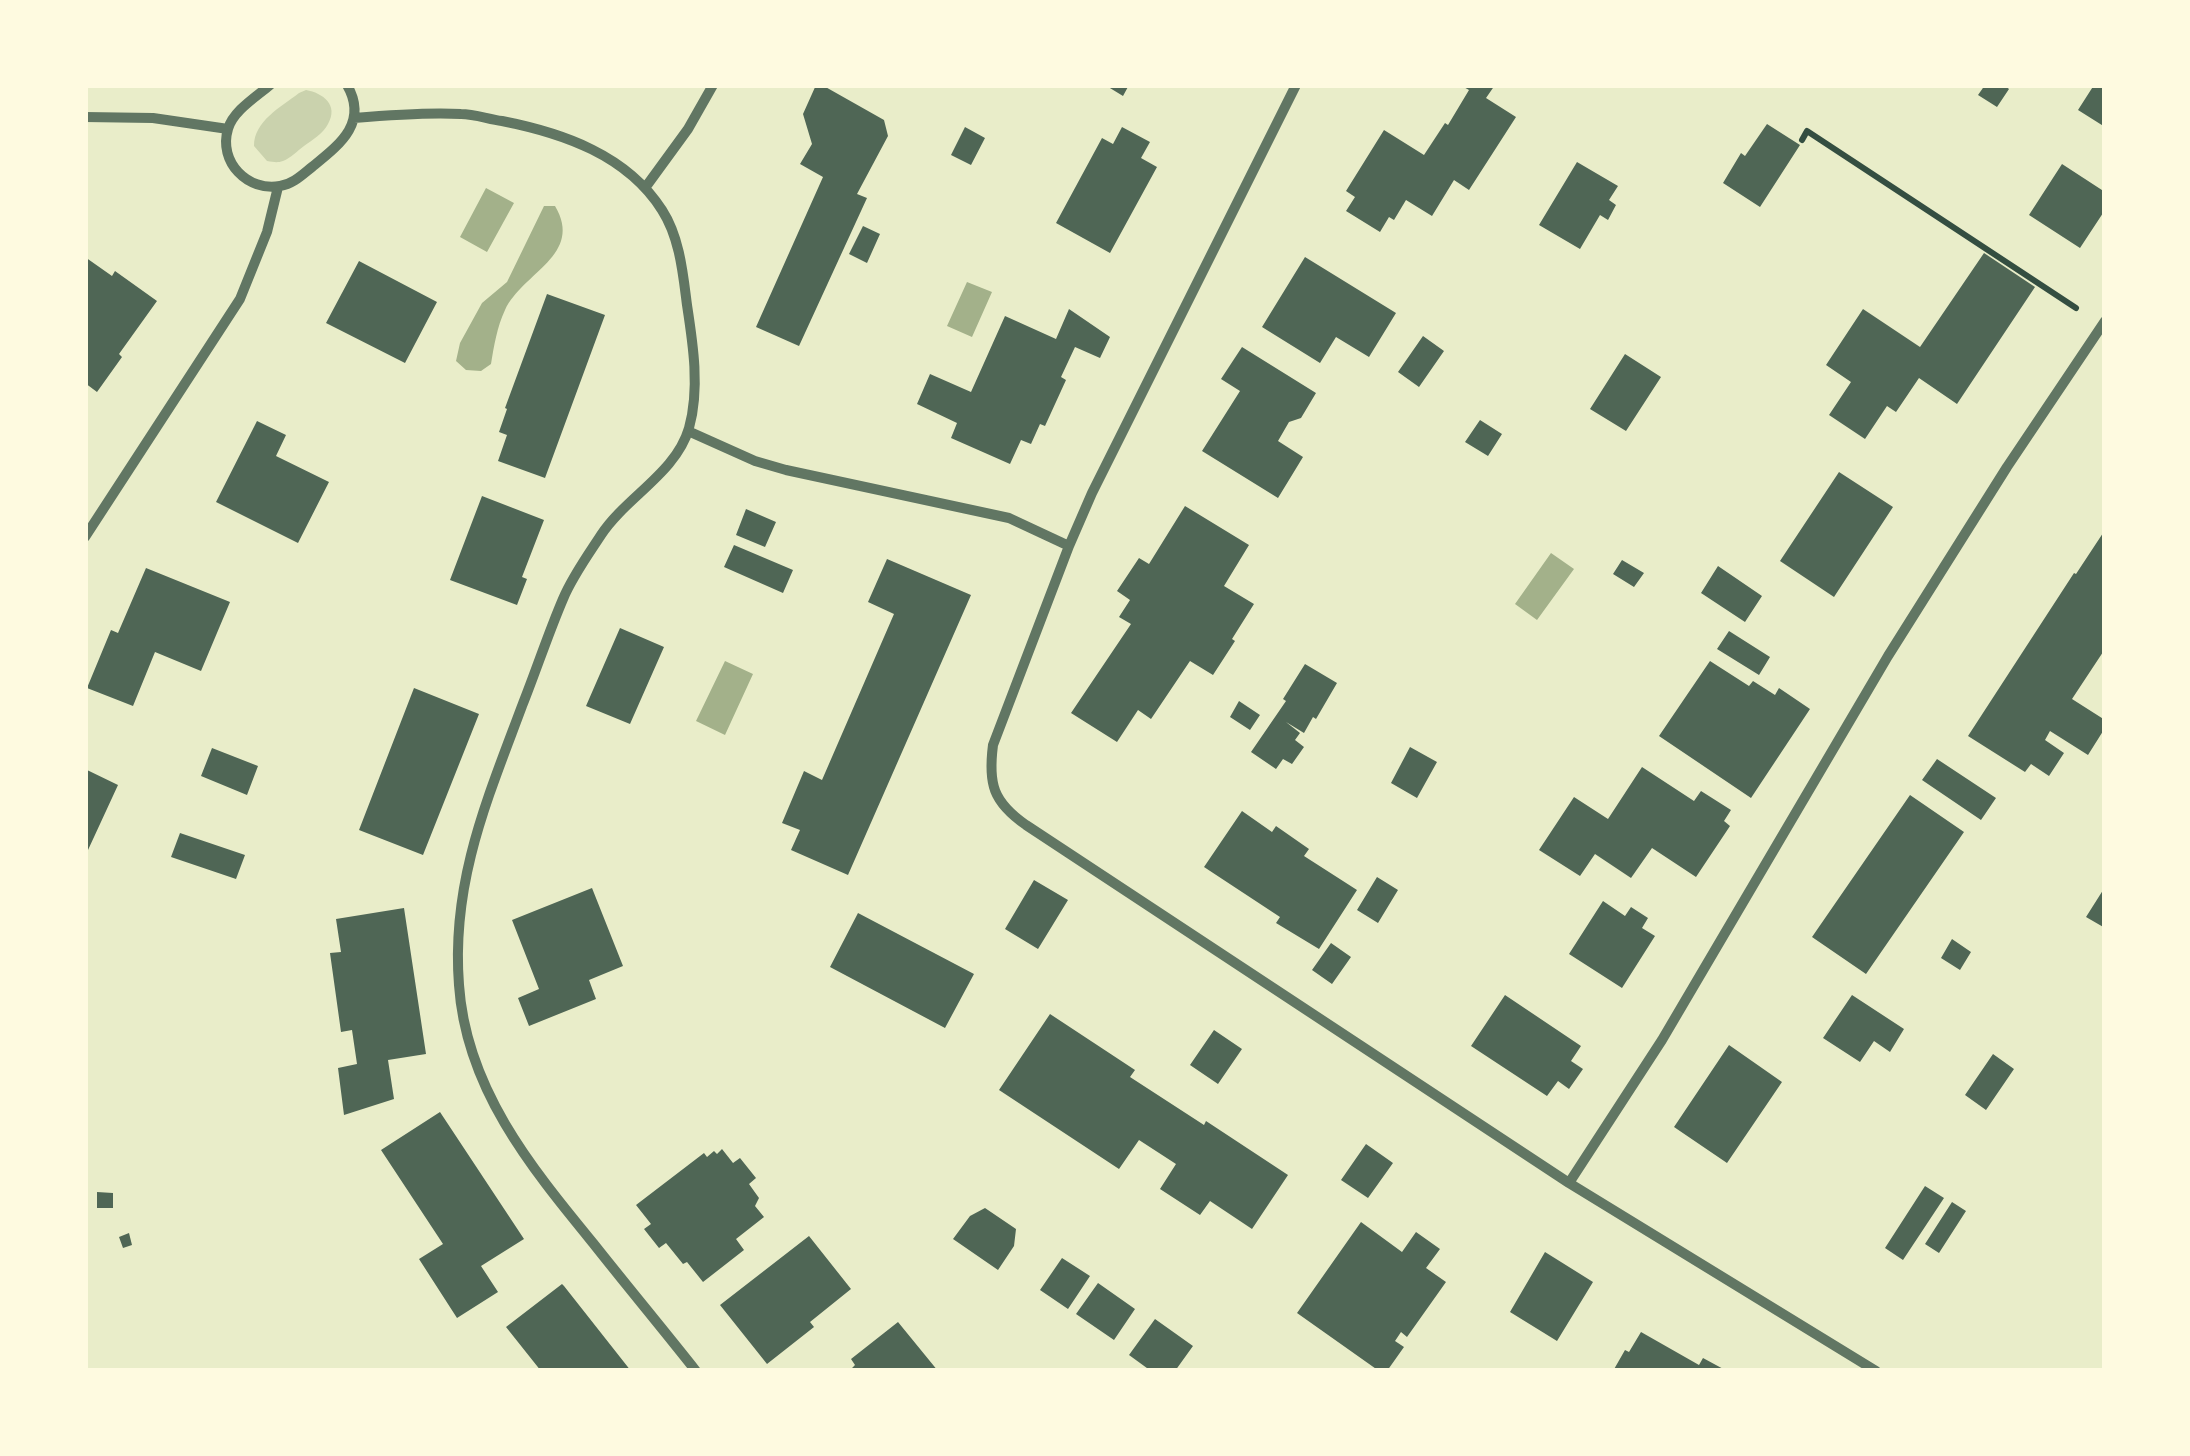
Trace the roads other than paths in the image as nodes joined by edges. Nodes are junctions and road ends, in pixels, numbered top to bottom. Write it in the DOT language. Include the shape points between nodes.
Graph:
graph roads {
  1 [pos="270,85"];
  2 [pos="347,85"];
  3 [pos="713,85"];
  4 [pos="1296,85"];
  5 [pos="85,117"];
  6 [pos="354,118"];
  7 [pos="228,129"];
  8 [pos="278,187"];
  9 [pos="645,188"];
  10 [pos="2105,321"];
  11 [pos="688,431"];
  12 [pos="85,537"];
  13 [pos="1069,546"];
  14 [pos="1569,1183"];
  15 [pos="696,1371"];
  16 [pos="1876,1371"];
  1 -- 7 [label="street"];
  2 -- 6 [label="street"];
  3 -- 9 [label="street"];
  4 -- 13 [label="street"];
  5 -- 7 [label="street"];
  6 -- 8 [label="street" via="339,144"];
  6 -- 9 [label="street" via="464,114 520,125 595,150"];
  7 -- 8 [label="street" via="233,166 252,184"];
  8 -- 12 [label="street" via="240,299"];
  9 -- 11 [label="street" via="665,213 681,262 694,367"];
  10 -- 14 [label="street" via="1898,640 1662,1040"];
  11 -- 13 [label="street" via="755,462 1010,518"];
  11 -- 15 [label="street" via="663,470 604,529 564,595 482,813 468,861 457,950 465,1034 493,1102 528,1162"];
  13 -- 14 [label="street" via="993,744 994,792 1007,812"];
  14 -- 16 [label="street"];
}
